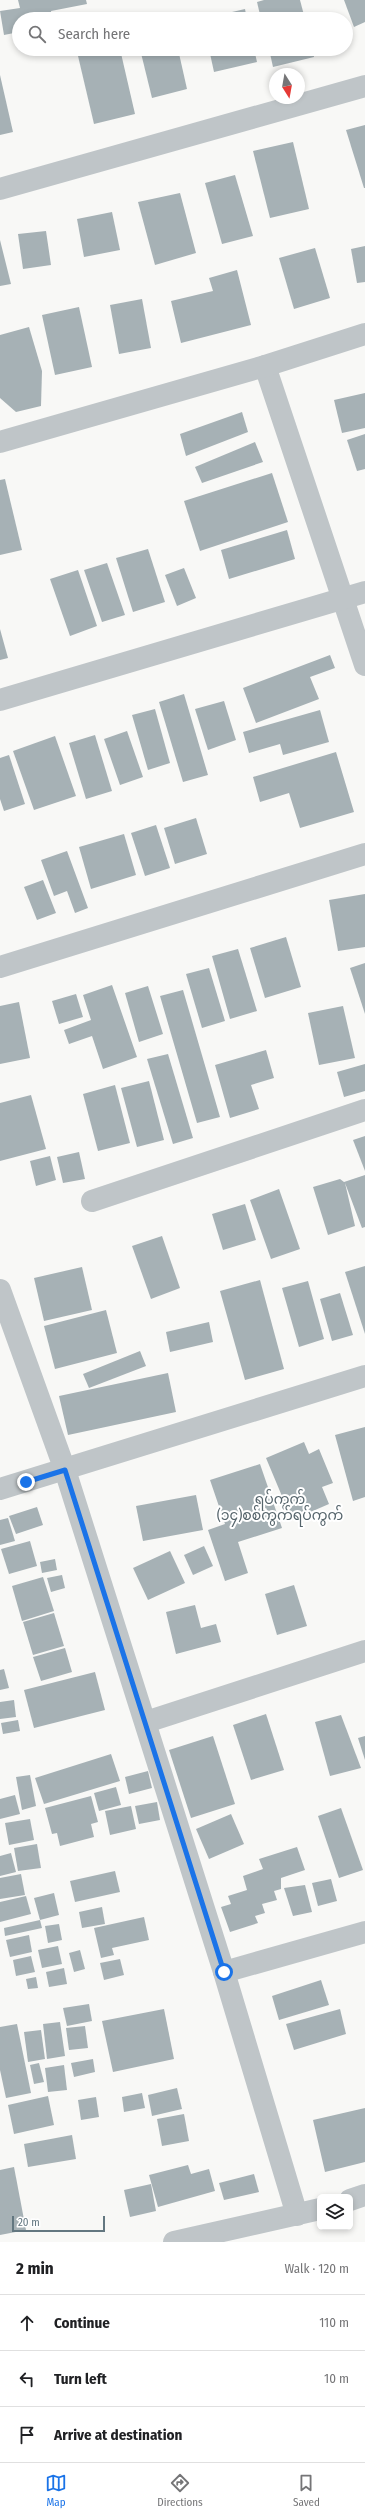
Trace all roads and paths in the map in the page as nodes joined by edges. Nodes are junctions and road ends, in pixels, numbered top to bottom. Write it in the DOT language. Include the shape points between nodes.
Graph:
graph roads {
  1 [pos="365,86"];
  2 [pos="0,189"];
  3 [pos="365,334"];
  4 [pos="265,366"];
  5 [pos="0,442"];
  6 [pos="365,592"];
  7 [pos="343,598"];
  8 [pos="365,665"];
  9 [pos="0,700"];
  10 [pos="365,854"];
  11 [pos="0,967"];
  12 [pos="365,1110"];
  13 [pos="92,1201"];
  14 [pos="0,1290"];
  15 [pos="365,1376"];
  16 [pos="65,1470"];
  17 [pos="0,1489"];
  18 [pos="365,1651"];
  19 [pos="146,1722"];
  20 [pos="365,1932"];
  21 [pos="224,1972"];
  22 [pos="365,2195"];
  23 [pos="353,2199"];
  24 [pos="317,2210"];
  25 [pos="298,2215"];
  26 [pos="174,2242"];
  1 -- 2 [label="street"];
  3 -- 4 [label="street"];
  4 -- 5 [label="street"];
  4 -- 7 [label="street"];
  6 -- 7 [label="street"];
  7 -- 8 [label="street"];
  7 -- 9 [label="street"];
  10 -- 11 [label="street"];
  12 -- 13 [label="street"];
  14 -- 16 [label="street"];
  15 -- 16 [label="street"];
  16 -- 17 [label="street"];
  16 -- 19 [label="street"];
  18 -- 19 [label="street"];
  19 -- 21 [label="street"];
  20 -- 21 [label="street"];
  21 -- 25 [label="street"];
  22 -- 23 [label="street"];
  24 -- 25 [label="street"];
  25 -- 26 [label="street"];
}
